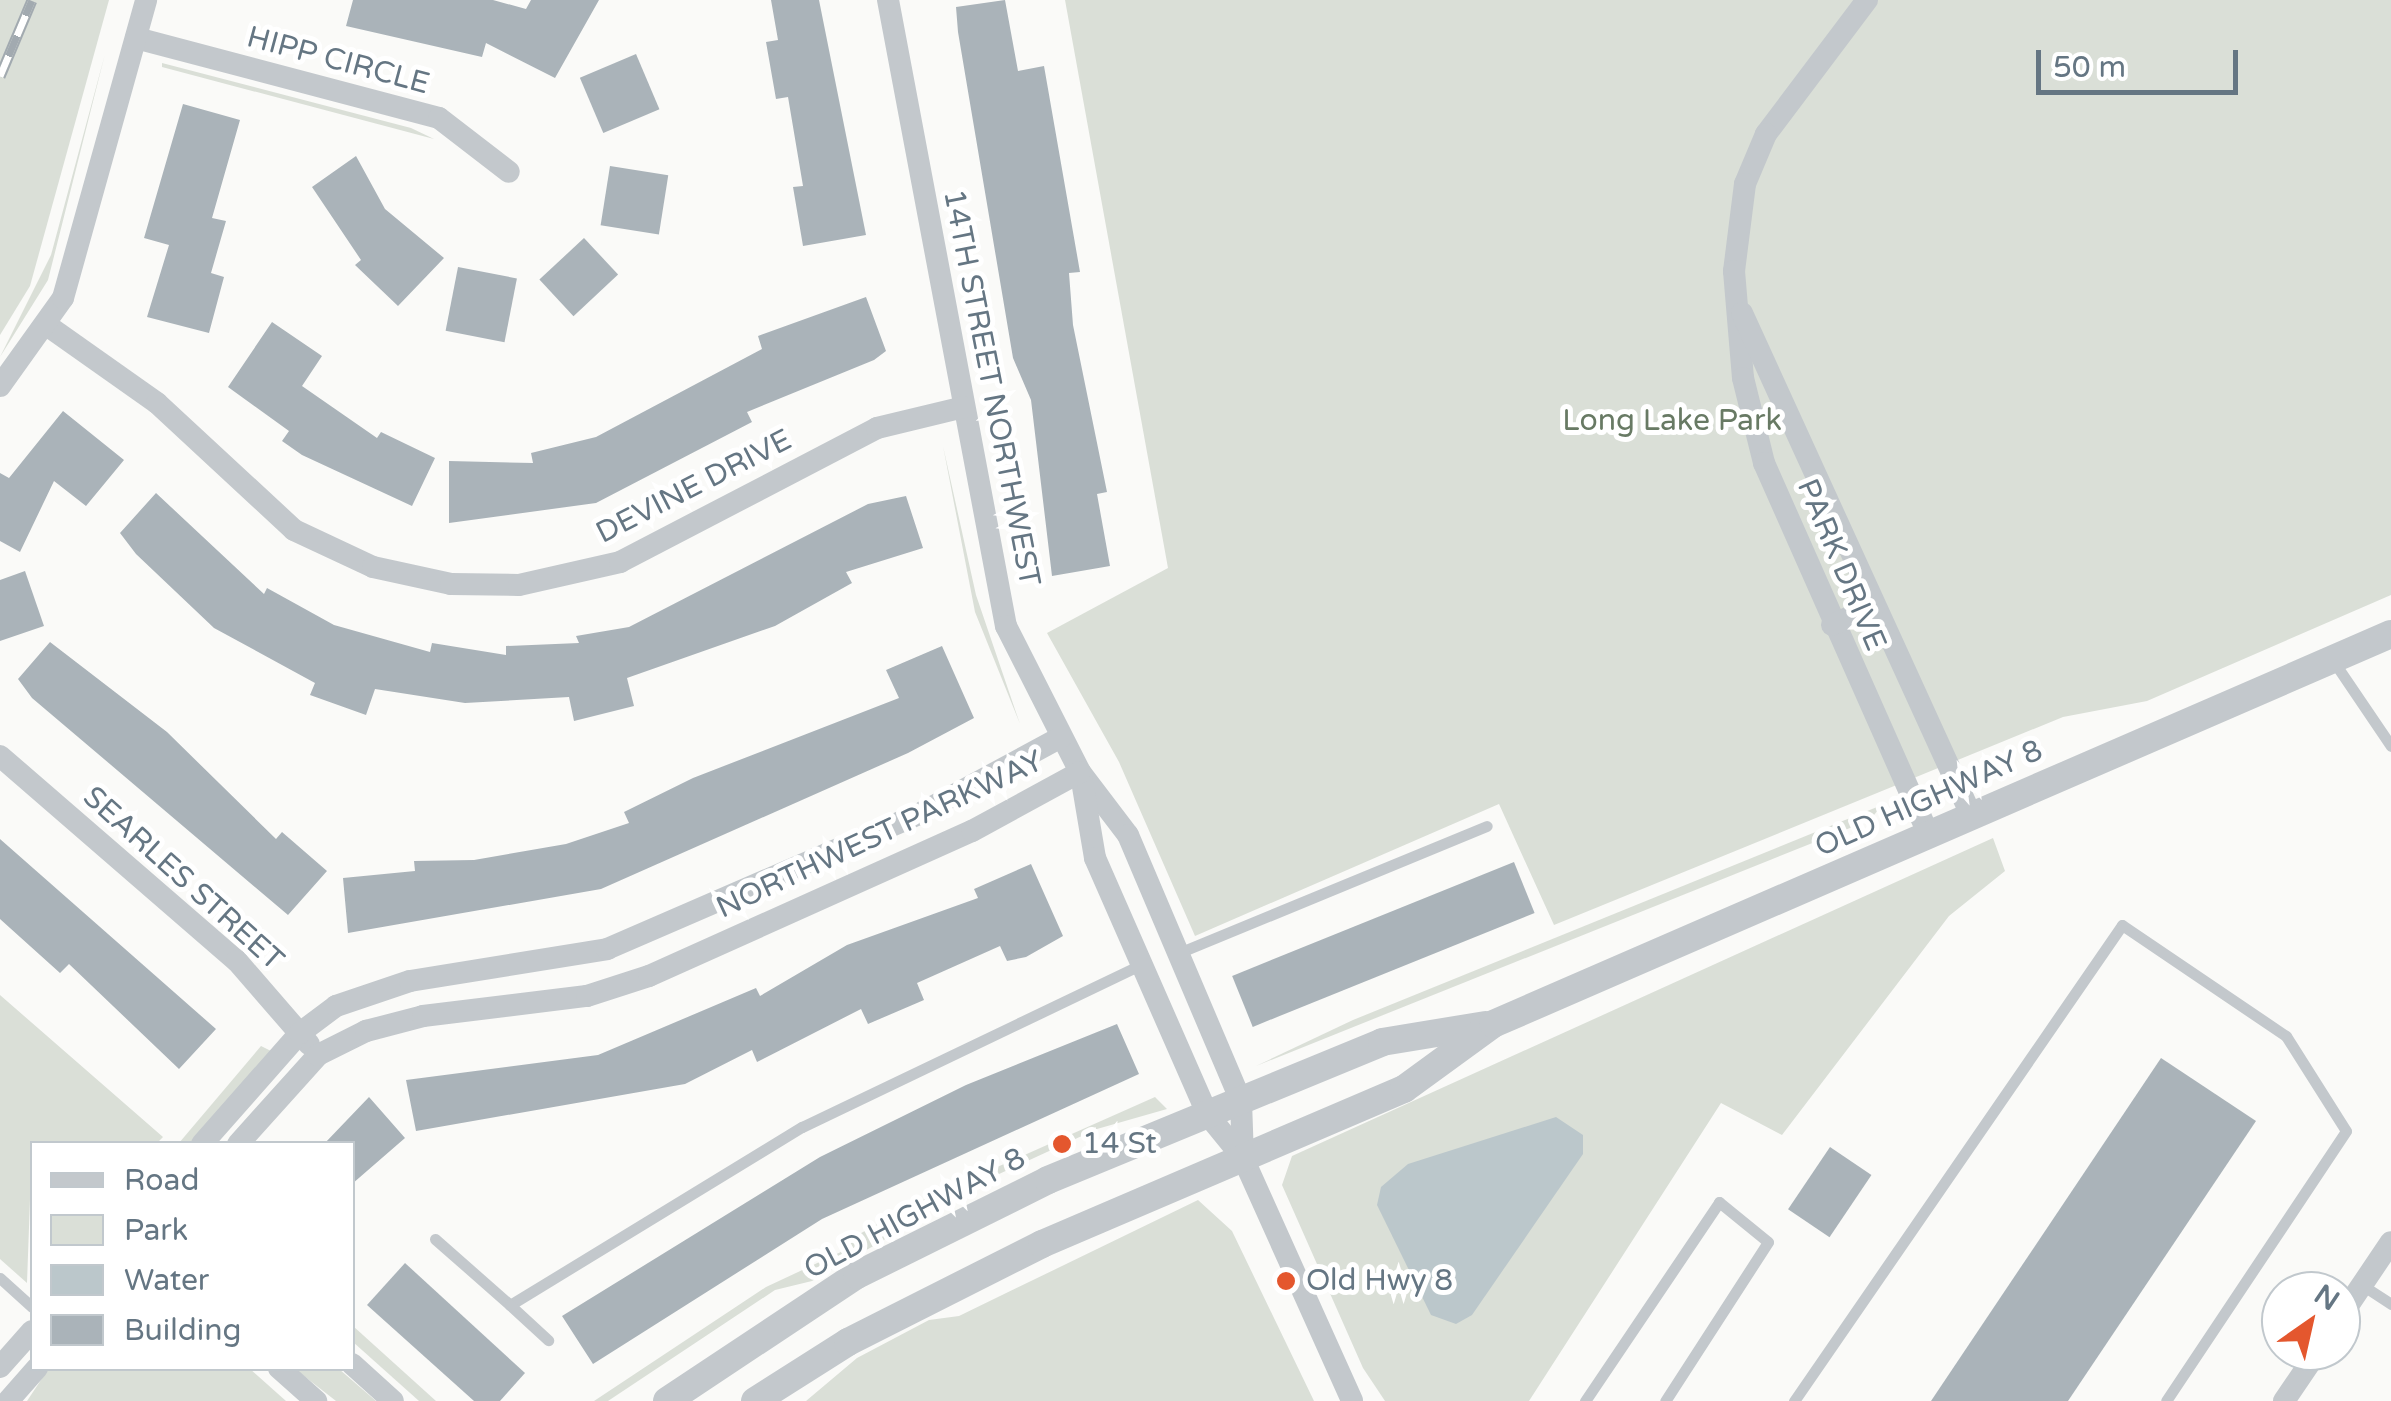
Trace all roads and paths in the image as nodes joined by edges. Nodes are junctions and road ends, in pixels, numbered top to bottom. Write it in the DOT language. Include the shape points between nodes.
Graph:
graph roads {
  1 [pos="146,0"];
  2 [pos="888,0"];
  3 [pos="1867,0"];
  4 [pos="136,38"];
  5 [pos="509,172"];
  6 [pos="1738,305"];
  7 [pos="48,326"];
  8 [pos="0,386"];
  9 [pos="964,407"];
  10 [pos="1816,472"];
  11 [pos="1776,489"];
  12 [pos="1874,606"];
  13 [pos="1832,626"];
  14 [pos="2391,634"];
  15 [pos="2332,659"];
  16 [pos="1061,737"];
  17 [pos="2391,746"];
  18 [pos="0,756"];
  19 [pos="1080,772"];
  20 [pos="1972,817"];
  21 [pos="1487,826"];
  22 [pos="1929,836"];
  23 [pos="690,914"];
  24 [pos="704,950"];
  25 [pos="1176,954"];
  26 [pos="1142,964"];
  27 [pos="1493,1024"];
  28 [pos="300,1033"];
  29 [pos="318,1055"];
  30 [pos="1242,1101"];
  31 [pos="1208,1115"];
  32 [pos="205,1141"];
  33 [pos="241,1141"];
  34 [pos="1243,1158"];
  35 [pos="435,1240"];
  36 [pos="2391,1242"];
  37 [pos="0,1278"];
  38 [pos="2362,1285"];
  39 [pos="2391,1304"];
  40 [pos="30,1305"];
  41 [pos="510,1305"];
  42 [pos="30,1332"];
  43 [pos="548,1340"];
  44 [pos="0,1366"];
  45 [pos="355,1367"];
  46 [pos="34,1371"];
  47 [pos="282,1371"];
  48 [pos="2304,1371"];
  49 [pos="8,1401"];
  50 [pos="316,1401"];
  51 [pos="393,1401"];
  52 [pos="667,1401"];
  53 [pos="755,1401"];
  54 [pos="1352,1401"];
  55 [pos="1585,1401"];
  56 [pos="1665,1401"];
  57 [pos="1794,1401"];
  58 [pos="2166,1401"];
  59 [pos="2284,1401"];
  1 -- 4 [label="street"];
  2 -- 9 [label="street, 14TH STREET NORTHWEST"];
  3 -- 6 [label="street, PARK DRIVE" via="1781,108 1754,159 1736,241"];
  4 -- 5 [label="street, HIPP CIRCLE" via="439,118"];
  4 -- 7 [label="street" via="75,261"];
  6 -- 10 [label="street, PARK DRIVE"];
  6 -- 11 [label="street, PARK DRIVE" via="1743,378"];
  7 -- 8 [label="street"];
  7 -- 9 [label="street, DEVINE DRIVE" via="156,403 294,530 373,567 452,584 519,585 620,562 877,428"];
  9 -- 16 [label="street, 14TH STREET NORTHWEST" via="1006,626"];
  10 -- 11 [label="street"];
  10 -- 12 [label="street, PARK DRIVE"];
  11 -- 13 [label="street, PARK DRIVE"];
  12 -- 13 [label="street"];
  12 -- 20 [label="street, PARK DRIVE"];
  13 -- 22 [label="street, PARK DRIVE"];
  14 -- 15 [label="street, OLD HIGHWAY 8"];
  15 -- 17 [label="lane"];
  15 -- 20 [label="street, OLD HIGHWAY 8"];
  16 -- 19 [label="street, 14TH STREET NORTHWEST"];
  16 -- 23 [label="street, NORTHWEST PARKWAY" via="924,812"];
  18 -- 28 [label="street, SEARLES STREET" via="237,961"];
  19 -- 24 [label="street, NORTHWEST PARKWAY" via="972,831"];
  19 -- 25 [label="street, 14TH STREET NORTHWEST" via="1128,835"];
  19 -- 26 [label="street, 14TH STREET NORTHWEST" via="1096,858"];
  20 -- 22 [label="street, OLD HIGHWAY 8"];
  21 -- 25 [label="lane"];
  22 -- 27 [label="street, OLD HIGHWAY 8"];
  23 -- 24 [label="street, NORTHWEST PARKWAY"];
  23 -- 28 [label="street, NORTHWEST PARKWAY" via="607,949 410,981 336,1006"];
  24 -- 29 [label="street, NORTHWEST PARKWAY" via="587,996 423,1016"];
  25 -- 26 [label="street"];
  25 -- 30 [label="street, 14TH STREET NORTHWEST"];
  26 -- 31 [label="street, 14TH STREET NORTHWEST"];
  26 -- 41 [label="lane" via="802,1127"];
  27 -- 30 [label="street, OLD HIGHWAY 8" via="1382,1042"];
  27 -- 34 [label="street, OLD HIGHWAY 8" via="1404,1089"];
  28 -- 29 [label="street, SEARLES STREET"];
  28 -- 32 [label="street, NORTHWEST PARKWAY"];
  29 -- 33 [label="street, NORTHWEST PARKWAY"];
  30 -- 31 [label="street, OLD HIGHWAY 8"];
  30 -- 34 [label="street, 14TH STREET NORTHWEST"];
  31 -- 34 [label="street, 14TH STREET NORTHWEST"];
  31 -- 52 [label="street, OLD HIGHWAY 8" via="1048,1180 857,1275"];
  34 -- 53 [label="street, OLD HIGHWAY 8" via="1042,1244 848,1342"];
  34 -- 54 [label="street, 14TH STREET NORTHWEST"];
  35 -- 41 [label="lane"];
  36 -- 38 [label="street"];
  37 -- 40 [label="lane"];
  38 -- 39 [label="lane"];
  41 -- 43 [label="lane"];
  42 -- 44 [label="street"];
  45 -- 51 [label="street"];
  46 -- 49 [label="street"];
  47 -- 50 [label="street"];
  48 -- 59 [label="street"];
  55 -- 56 [label="lane" via="1719,1202 1768,1242"];
  57 -- 58 [label="lane" via="2122,925 2286,1036 2346,1130"];
}
